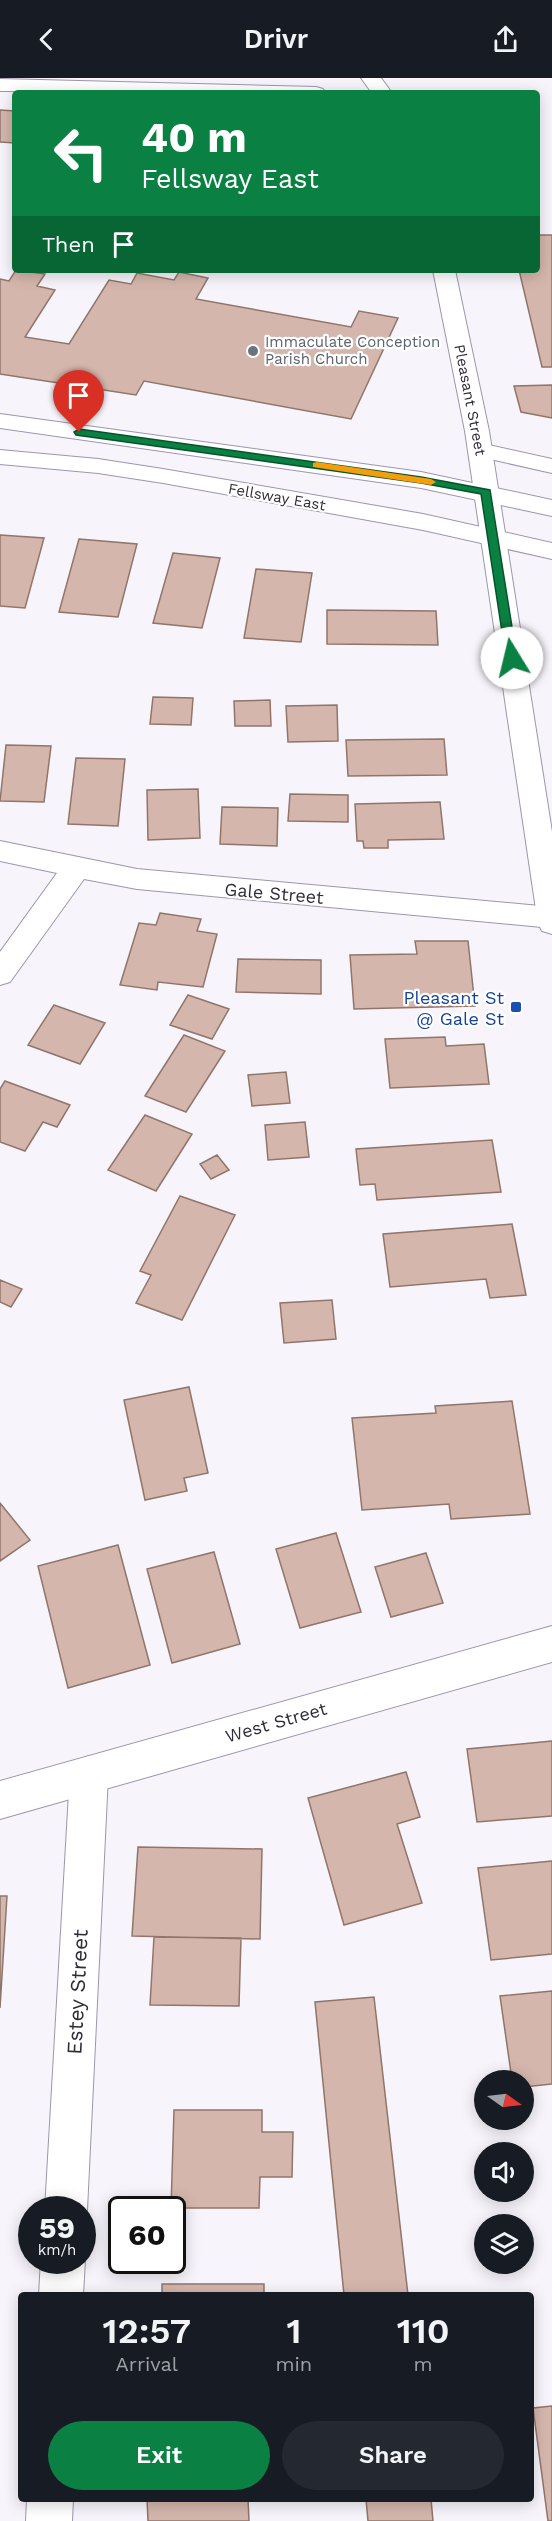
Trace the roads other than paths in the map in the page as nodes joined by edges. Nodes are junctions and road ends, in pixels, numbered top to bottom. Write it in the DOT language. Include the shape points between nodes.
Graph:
graph roads {
  1 [pos="0,85"];
  2 [pos="198,90"];
  3 [pos="445,273"];
  4 [pos="0,422"];
  5 [pos="480,450"];
  6 [pos="0,457"];
  7 [pos="552,466"];
  8 [pos="486,492"];
  9 [pos="552,508"];
  10 [pos="492,536"];
  11 [pos="552,551"];
  12 [pos="0,851"];
  13 [pos="76,868"];
  14 [pos="552,920"];
  15 [pos="0,974"];
  16 [pos="552,1644"];
  17 [pos="89,1775"];
  18 [pos="0,1800"];
  19 [pos="67,2196"];
  20 [pos="62,2274"];
  21 [pos="61,2292"];
  22 [pos="50,2502"];
  23 [pos="49,2521"];
  1 -- 2 [label="main road"];
  3 -- 5 [label="main road, Pleasant Street"];
  4 -- 8 [label="main road, Fellsway East"];
  5 -- 7 [label="main road"];
  5 -- 8 [label="main road, Pleasant Street"];
  6 -- 10 [label="main road, Fellsway East" via="164,476"];
  8 -- 9 [label="main road, Fellsway East"];
  8 -- 10 [label="main road, Pleasant Street"];
  10 -- 11 [label="main road, Fellsway East"];
  10 -- 14 [label="main road, Pleasant Street"];
  12 -- 13 [label="main road, Gale Street"];
  13 -- 14 [label="main road, Gale Street" via="191,885"];
  13 -- 15 [label="main road"];
  16 -- 17 [label="main road, West Street"];
  17 -- 18 [label="main road, West Street"];
  17 -- 19 [label="main road, Estey Street"];
  20 -- 21 [label="main road"];
  22 -- 23 [label="main road"];
}
